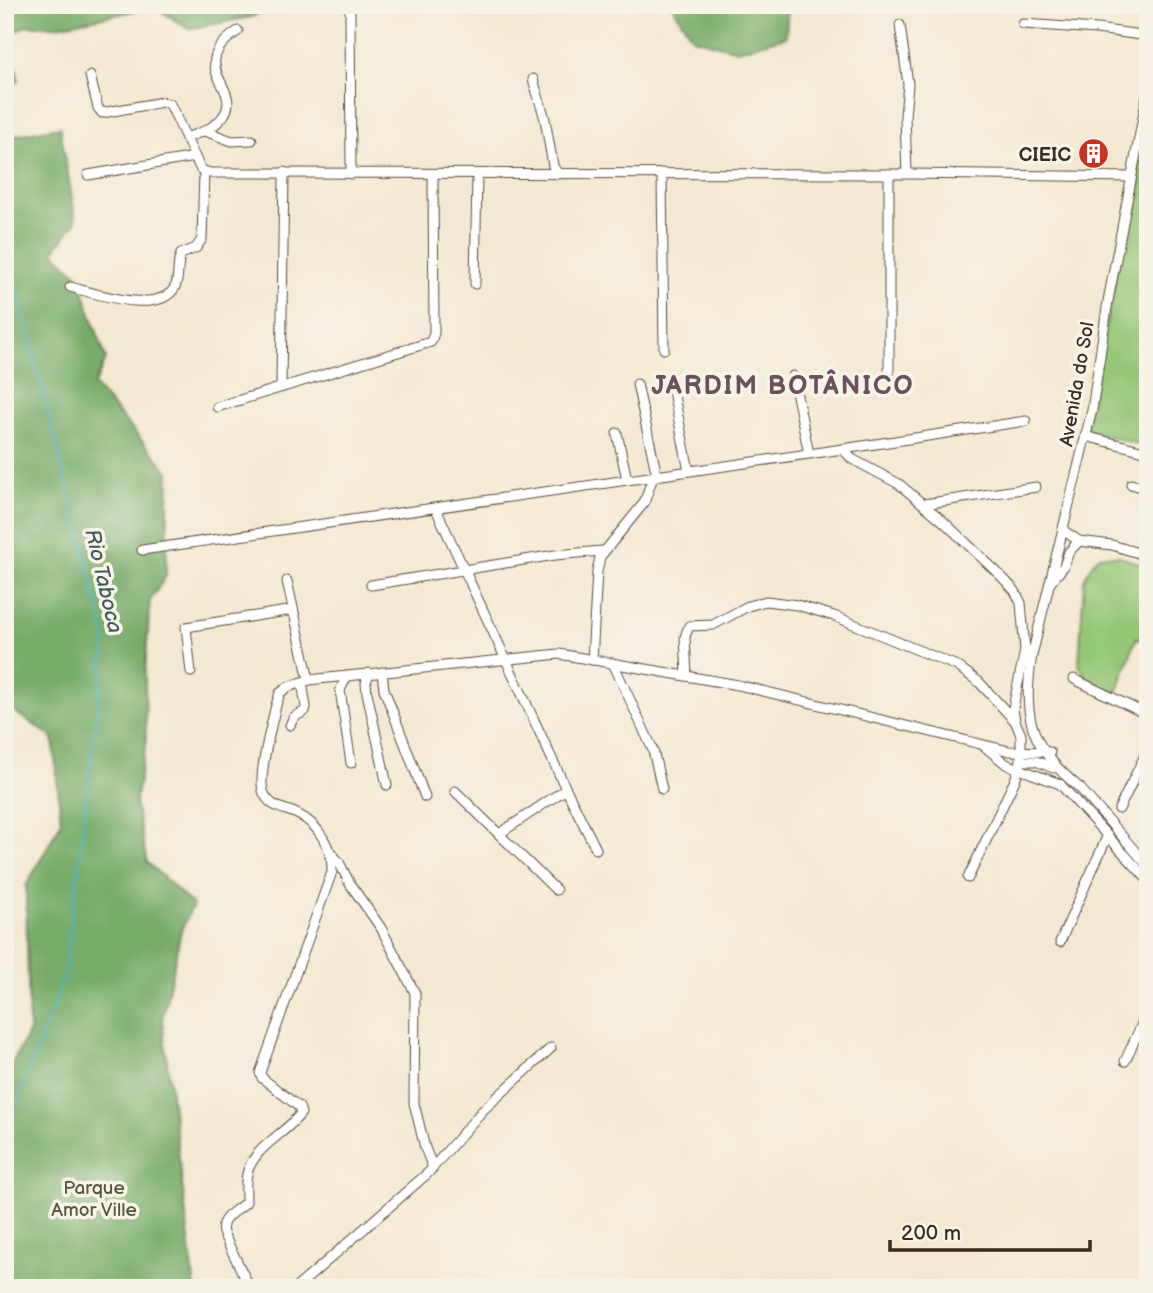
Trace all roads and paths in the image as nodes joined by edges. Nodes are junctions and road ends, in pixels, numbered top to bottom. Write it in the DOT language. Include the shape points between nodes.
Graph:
graph roads {
  1 [pos="350,11"];
  2 [pos="1023,24"];
  3 [pos="900,25"];
  4 [pos="238,31"];
  5 [pos="1148,36"];
  6 [pos="90,76"];
  7 [pos="533,79"];
  8 [pos="1148,91"];
  9 [pos="205,131"];
  10 [pos="186,138"];
  11 [pos="253,140"];
  12 [pos="195,157"];
  13 [pos="204,172"];
  14 [pos="284,172"];
  15 [pos="662,173"];
  16 [pos="351,174"];
  17 [pos="433,174"];
  18 [pos="477,174"];
  19 [pos="558,174"];
  20 [pos="889,174"];
  21 [pos="906,174"];
  22 [pos="88,175"];
  23 [pos="1131,177"];
  24 [pos="475,284"];
  25 [pos="70,287"];
  26 [pos="664,349"];
  27 [pos="888,373"];
  28 [pos="793,376"];
  29 [pos="671,381"];
  30 [pos="636,384"];
  31 [pos="281,387"];
  32 [pos="217,407"];
  33 [pos="1026,421"];
  34 [pos="617,433"];
  35 [pos="1085,436"];
  36 [pos="843,449"];
  37 [pos="1148,452"];
  38 [pos="809,454"];
  39 [pos="689,471"];
  40 [pos="655,476"];
  41 [pos="627,480"];
  42 [pos="1131,484"];
  43 [pos="1036,487"];
  44 [pos="1148,489"];
  45 [pos="924,504"];
  46 [pos="436,509"];
  47 [pos="1064,531"];
  48 [pos="1079,541"];
  49 [pos="142,550"];
  50 [pos="602,551"];
  51 [pos="1148,556"];
  52 [pos="465,571"];
  53 [pos="287,581"];
  54 [pos="1049,583"];
  55 [pos="371,585"];
  56 [pos="293,610"];
  57 [pos="506,658"];
  58 [pos="592,660"];
  59 [pos="613,663"];
  60 [pos="191,672"];
  61 [pos="382,672"];
  62 [pos="369,673"];
  63 [pos="347,676"];
  64 [pos="687,676"];
  65 [pos="1074,679"];
  66 [pos="303,682"];
  67 [pos="1148,715"];
  68 [pos="1015,721"];
  69 [pos="290,725"];
  70 [pos="983,745"];
  71 [pos="1045,748"];
  72 [pos="1148,749"];
  73 [pos="1009,751"];
  74 [pos="1021,756"];
  75 [pos="1034,760"];
  76 [pos="1003,762"];
  77 [pos="351,763"];
  78 [pos="1059,771"];
  79 [pos="387,785"];
  80 [pos="566,789"];
  81 [pos="662,789"];
  82 [pos="1081,789"];
  83 [pos="455,791"];
  84 [pos="425,797"];
  85 [pos="1119,809"];
  86 [pos="499,834"];
  87 [pos="1107,838"];
  88 [pos="596,849"];
  89 [pos="328,850"];
  90 [pos="1148,866"];
  91 [pos="968,878"];
  92 [pos="1148,880"];
  93 [pos="556,890"];
  94 [pos="1060,942"];
  95 [pos="1148,1011"];
  96 [pos="551,1048"];
  97 [pos="1125,1061"];
  98 [pos="433,1168"];
  99 [pos="250,1288"];
  100 [pos="296,1288"];
  1 -- 16 [label="street"];
  2 -- 5 [label="street"];
  3 -- 21 [label="street" via="908,84"];
  4 -- 9 [label="street" via="219,47 214,61 228,108 219,122"];
  6 -- 10 [label="street" via="99,111 166,102"];
  7 -- 19 [label="street"];
  8 -- 23 [label="street, Avenida do Sol"];
  9 -- 10 [label="street"];
  9 -- 11 [label="street" via="232,141"];
  10 -- 12 [label="street"];
  12 -- 13 [label="street"];
  12 -- 22 [label="street"];
  13 -- 14 [label="street"];
  13 -- 25 [label="street" via="202,239 181,254 177,282 170,293 137,302"];
  14 -- 16 [label="street"];
  14 -- 31 [label="street"];
  15 -- 19 [label="street"];
  15 -- 20 [label="street"];
  15 -- 26 [label="street"];
  16 -- 17 [label="street"];
  17 -- 18 [label="street"];
  17 -- 31 [label="street" via="431,342"];
  18 -- 19 [label="street"];
  18 -- 24 [label="street"];
  20 -- 21 [label="street"];
  20 -- 27 [label="street"];
  21 -- 23 [label="street"];
  23 -- 35 [label="street, Avenida do Sol"];
  28 -- 38 [label="street"];
  29 -- 39 [label="street"];
  30 -- 40 [label="street"];
  31 -- 32 [label="street"];
  33 -- 36 [label="street"];
  34 -- 41 [label="street"];
  35 -- 37 [label="street"];
  35 -- 47 [label="street, Avenida do Sol"];
  36 -- 38 [label="street"];
  36 -- 45 [label="street"];
  38 -- 39 [label="street"];
  39 -- 40 [label="street"];
  40 -- 41 [label="street"];
  40 -- 50 [label="street" via="645,503"];
  41 -- 46 [label="street"];
  42 -- 44 [label="street"];
  43 -- 45 [label="street"];
  45 -- 68 [label="street" via="1001,576 1021,603 1025,650 1014,700"];
  46 -- 49 [label="street"];
  46 -- 52 [label="street"];
  47 -- 48 [label="street"];
  47 -- 54 [label="street, Avenida do Sol"];
  48 -- 51 [label="street"];
  48 -- 54 [label="street"];
  50 -- 52 [label="street"];
  50 -- 58 [label="street"];
  52 -- 55 [label="street"];
  52 -- 57 [label="street"];
  53 -- 56 [label="street"];
  54 -- 71 [label="street, Avenida do Sol" via="1028,681"];
  56 -- 60 [label="street" via="186,627"];
  56 -- 66 [label="street"];
  57 -- 58 [label="street" via="559,654"];
  57 -- 61 [label="street"];
  57 -- 80 [label="street"];
  58 -- 59 [label="street"];
  59 -- 64 [label="street"];
  59 -- 81 [label="street" via="653,750"];
  61 -- 62 [label="street"];
  61 -- 84 [label="street" via="384,689"];
  62 -- 63 [label="street"];
  62 -- 79 [label="street" via="367,693"];
  63 -- 66 [label="street"];
  63 -- 77 [label="street" via="340,690"];
  64 -- 68 [label="street" via="685,637 689,626 713,625 766,601 786,602 834,616 957,666 979,682"];
  64 -- 70 [label="street"];
  65 -- 67 [label="street"];
  66 -- 69 [label="street" via="306,708"];
  66 -- 89 [label="street" via="284,689 276,705 262,785 274,806 312,823"];
  68 -- 74 [label="street"];
  70 -- 73 [label="street"];
  70 -- 76 [label="street"];
  71 -- 74 [label="street"];
  71 -- 75 [label="street"];
  71 -- 78 [label="street, Avenida do Sol"];
  71 -- 82 [label="street, Avenida do Sol"];
  72 -- 85 [label="street"];
  73 -- 74 [label="street"];
  73 -- 76 [label="street"];
  74 -- 75 [label="street"];
  74 -- 76 [label="street"];
  74 -- 87 [label="street" via="1060,784"];
  74 -- 91 [label="street"];
  75 -- 78 [label="street"];
  78 -- 82 [label="street, Avenida do Sol"];
  80 -- 86 [label="street"];
  80 -- 88 [label="street"];
  82 -- 90 [label="street, Avenida do Sol"];
  83 -- 86 [label="street"];
  86 -- 93 [label="street"];
  87 -- 92 [label="street"];
  87 -- 94 [label="street"];
  89 -- 98 [label="street" via="381,928 415,993 414,1103"];
  89 -- 99 [label="street" via="330,881 260,1073 301,1113 252,1163 246,1202 221,1225"];
  95 -- 97 [label="street"];
  96 -- 98 [label="street" via="482,1111"];
  98 -- 100 [label="street"];
}
